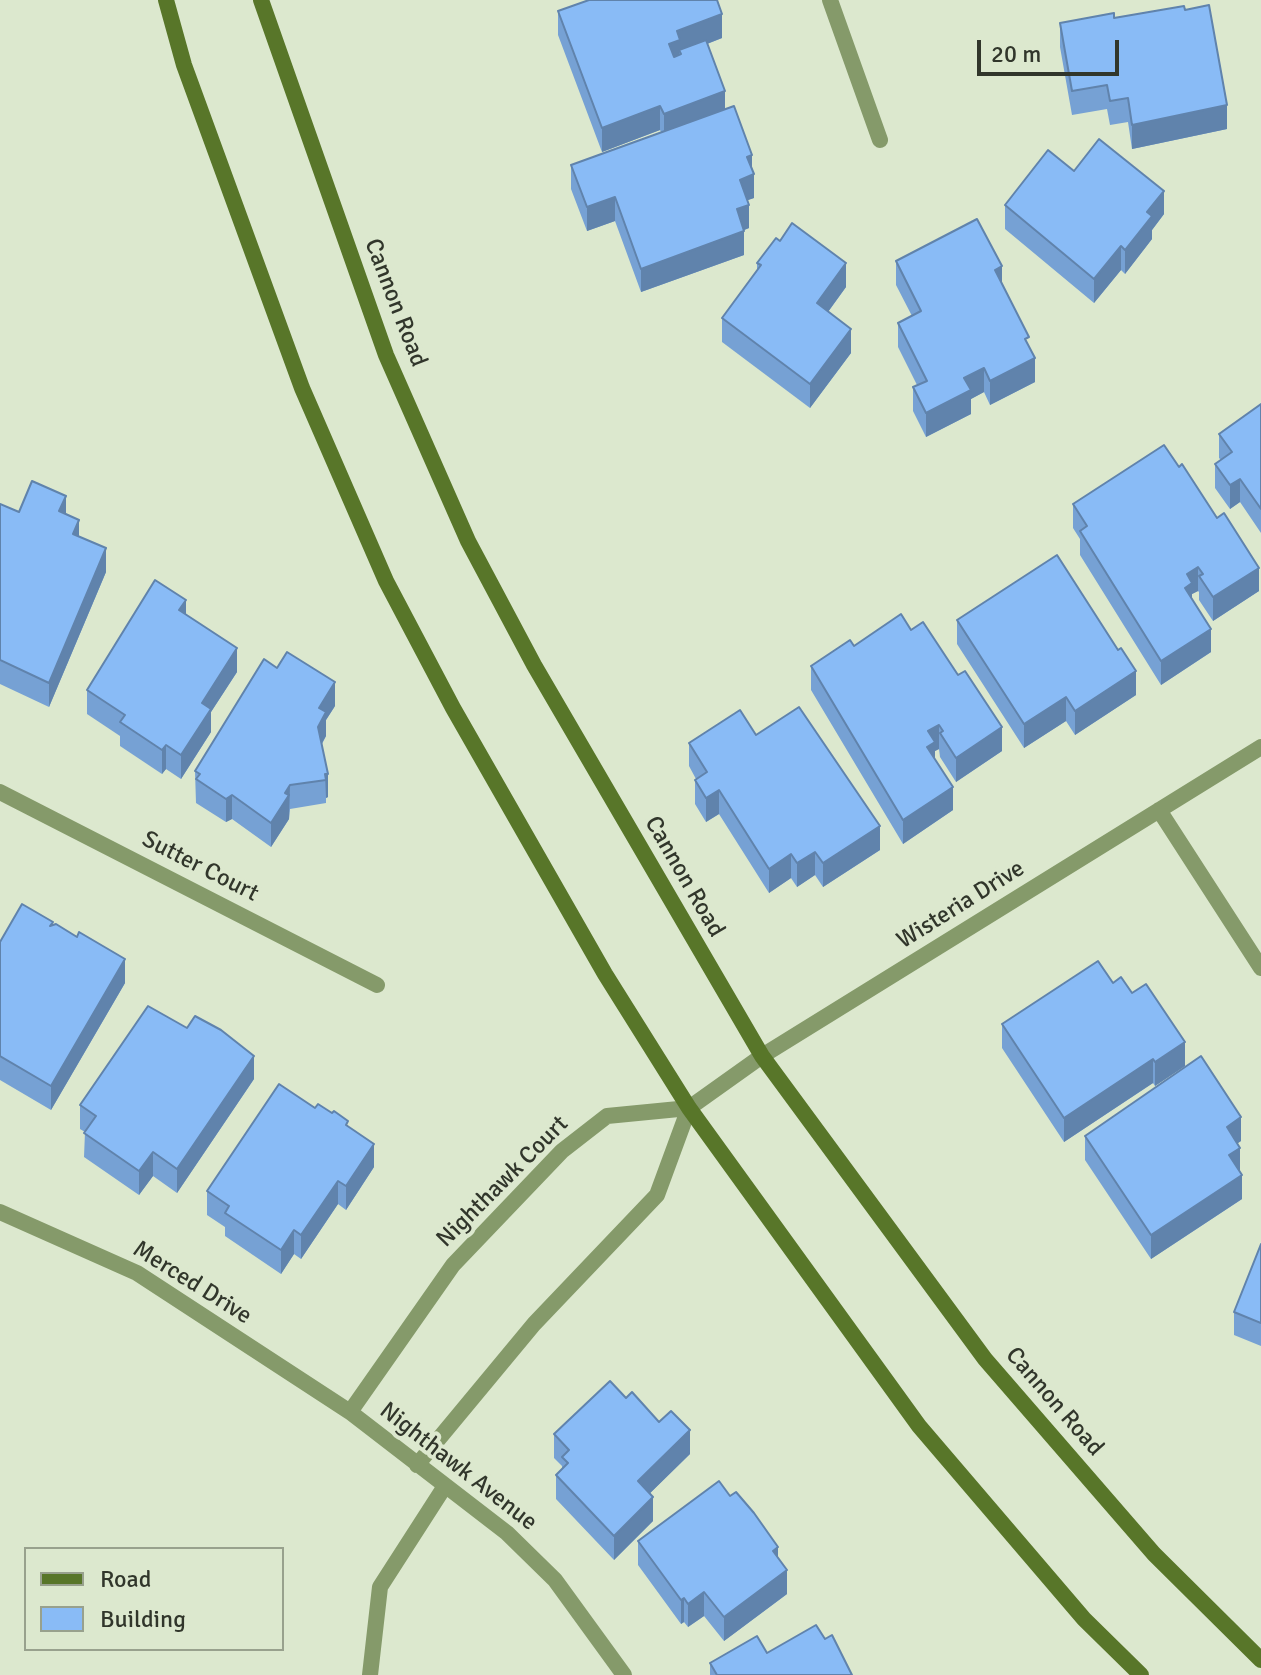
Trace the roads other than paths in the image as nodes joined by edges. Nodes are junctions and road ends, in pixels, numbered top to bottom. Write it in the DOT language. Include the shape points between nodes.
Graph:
graph roads {
  1 [pos="166,0"];
  2 [pos="261,0"];
  3 [pos="830,0"];
  4 [pos="880,140"];
  5 [pos="1261,747"];
  6 [pos="0,792"];
  7 [pos="1159,810"];
  8 [pos="1261,968"];
  9 [pos="377,985"];
  10 [pos="762,1056"];
  11 [pos="689,1108"];
  12 [pos="0,1212"];
  13 [pos="350,1412"];
  14 [pos="417,1465"];
  15 [pos="445,1486"];
  16 [pos="1261,1660"];
  17 [pos="370,1675"];
  18 [pos="624,1675"];
  19 [pos="1141,1675"];
  1 -- 11 [label="main road" via="184,65 302,388 386,581 559,894"];
  2 -- 10 [label="main road, Cannon Road" via="386,355 468,541 542,679"];
  3 -- 4 [label="street"];
  5 -- 7 [label="street, Wisteria Drive"];
  6 -- 9 [label="street, Sutter Court"];
  7 -- 8 [label="street"];
  7 -- 10 [label="street, Wisteria Drive"];
  10 -- 11 [label="street, Wisteria Drive"];
  10 -- 16 [label="main road, Cannon Road" via="985,1359 1154,1554"];
  11 -- 13 [label="street, Nighthawk Court" via="607,1116 562,1151 453,1265"];
  11 -- 14 [label="street" via="657,1195 534,1324"];
  11 -- 19 [label="main road" via="919,1426 1084,1619"];
  12 -- 13 [label="street, Merced Drive" via="137,1273"];
  13 -- 14 [label="street, Nighthawk Avenue"];
  14 -- 15 [label="street, Nighthawk Avenue"];
  15 -- 17 [label="street" via="380,1587"];
  15 -- 18 [label="street, Nighthawk Avenue" via="499,1525 555,1580"];
}
